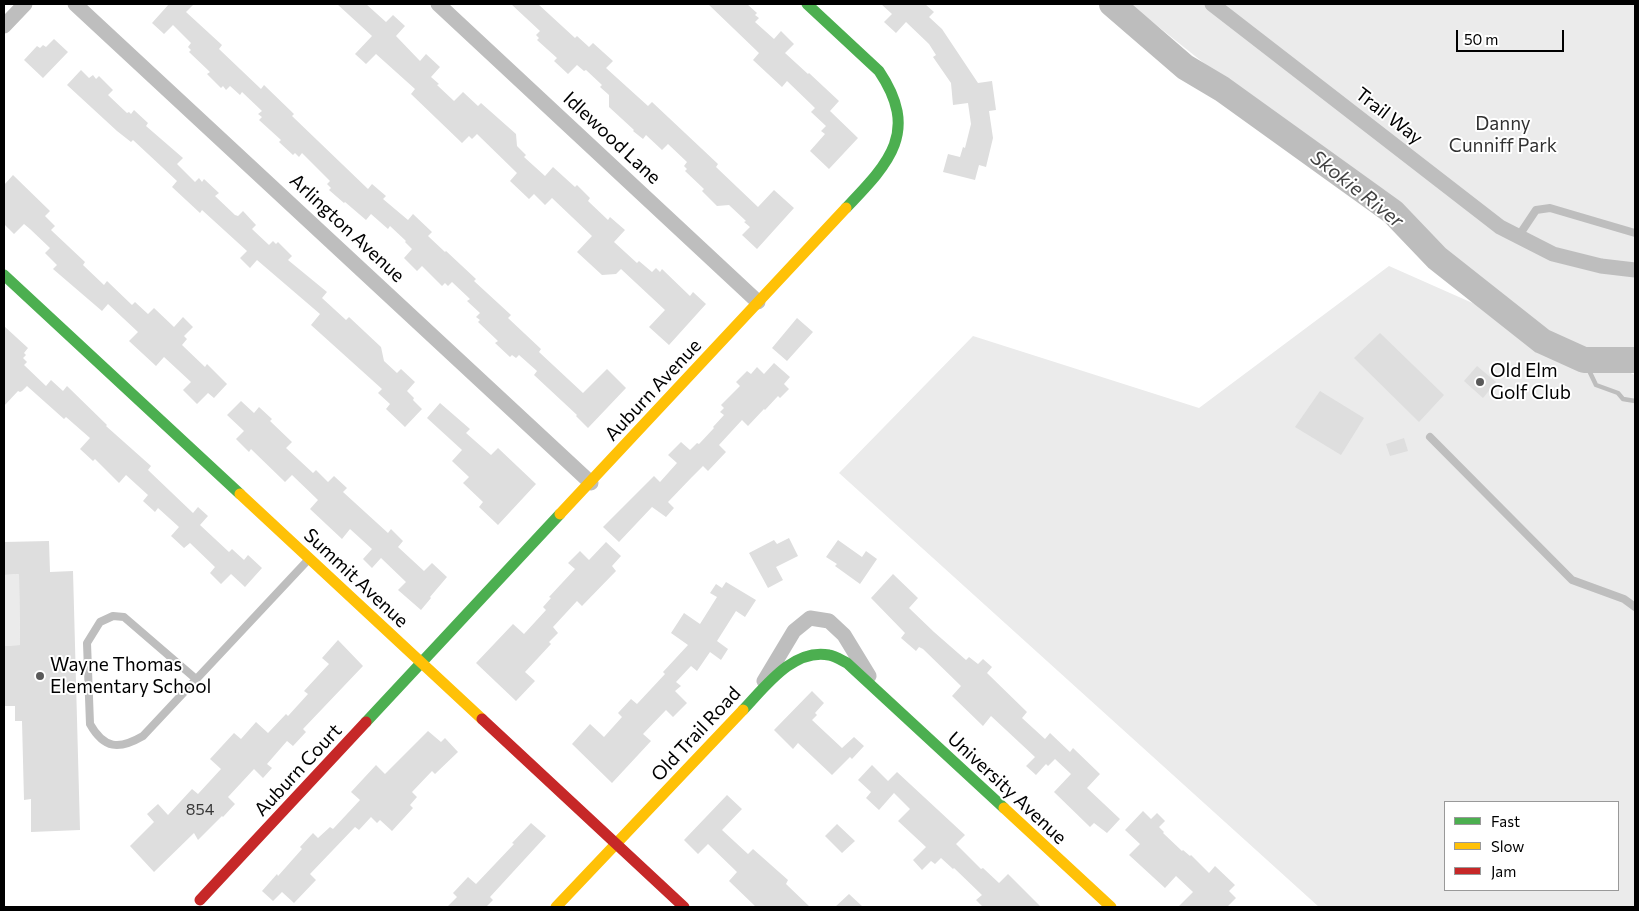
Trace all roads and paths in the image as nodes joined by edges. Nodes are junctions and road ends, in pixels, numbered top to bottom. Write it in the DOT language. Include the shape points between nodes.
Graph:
graph roads {
  1 [pos="25,4"];
  2 [pos="75,4"];
  3 [pos="438,4"];
  4 [pos="807,4"];
  5 [pos="1212,4"];
  6 [pos="4,26"];
  7 [pos="1635,233"];
  8 [pos="1518,237"];
  9 [pos="1635,270"];
  10 [pos="4,275"];
  11 [pos="758,302"];
  12 [pos="1430,437"];
  13 [pos="591,482"];
  14 [pos="309,559"];
  15 [pos="1635,607"];
  16 [pos="421,663"];
  17 [pos="196,679"];
  18 [pos="880,695"];
  19 [pos="754,698"];
  20 [pos="616,845"];
  21 [pos="200,900"];
  22 [pos="1102,904"];
  23 [pos="556,907"];
  24 [pos="684,907"];
  1 -- 6 [label="street"];
  2 -- 13 [label="street, Arlington Avenue"];
  3 -- 11 [label="street, Idlewood Lane"];
  4 -- 11 [label="street, Auburn Avenue" via="888,82 897,108 897,133 894,148 879,173"];
  5 -- 8 [label="street, Trail Way" via="1488,218"];
  7 -- 8 [label="lane" via="1550,208 1536,210"];
  8 -- 9 [label="street, Trail Way" via="1553,254 1601,266"];
  10 -- 14 [label="street, Summit Avenue"];
  11 -- 13 [label="street, Auburn Avenue"];
  12 -- 15 [label="lane" via="1572,580 1624,599"];
  13 -- 16 [label="street, Auburn Avenue"];
  14 -- 16 [label="street, Summit Avenue"];
  14 -- 17 [label="lane"];
  16 -- 20 [label="street, Summit Avenue"];
  16 -- 21 [label="street, Auburn Court"];
  17 -- 17 [label="lane" via="124,617 113,616 100,622 87,643 90,724 105,742 118,746 130,744 142,736"];
  18 -- 19 [label="street, Old Trail Road" via="847,663 829,654 805,656 784,668"];
  18 -- 19 [label="street" via="844,635 829,621 810,618 794,631"];
  18 -- 22 [label="street, University Avenue"];
  19 -- 20 [label="street, Old Trail Road"];
  20 -- 23 [label="street, Old Trail Road"];
  20 -- 24 [label="street, Summit Avenue"];
}
